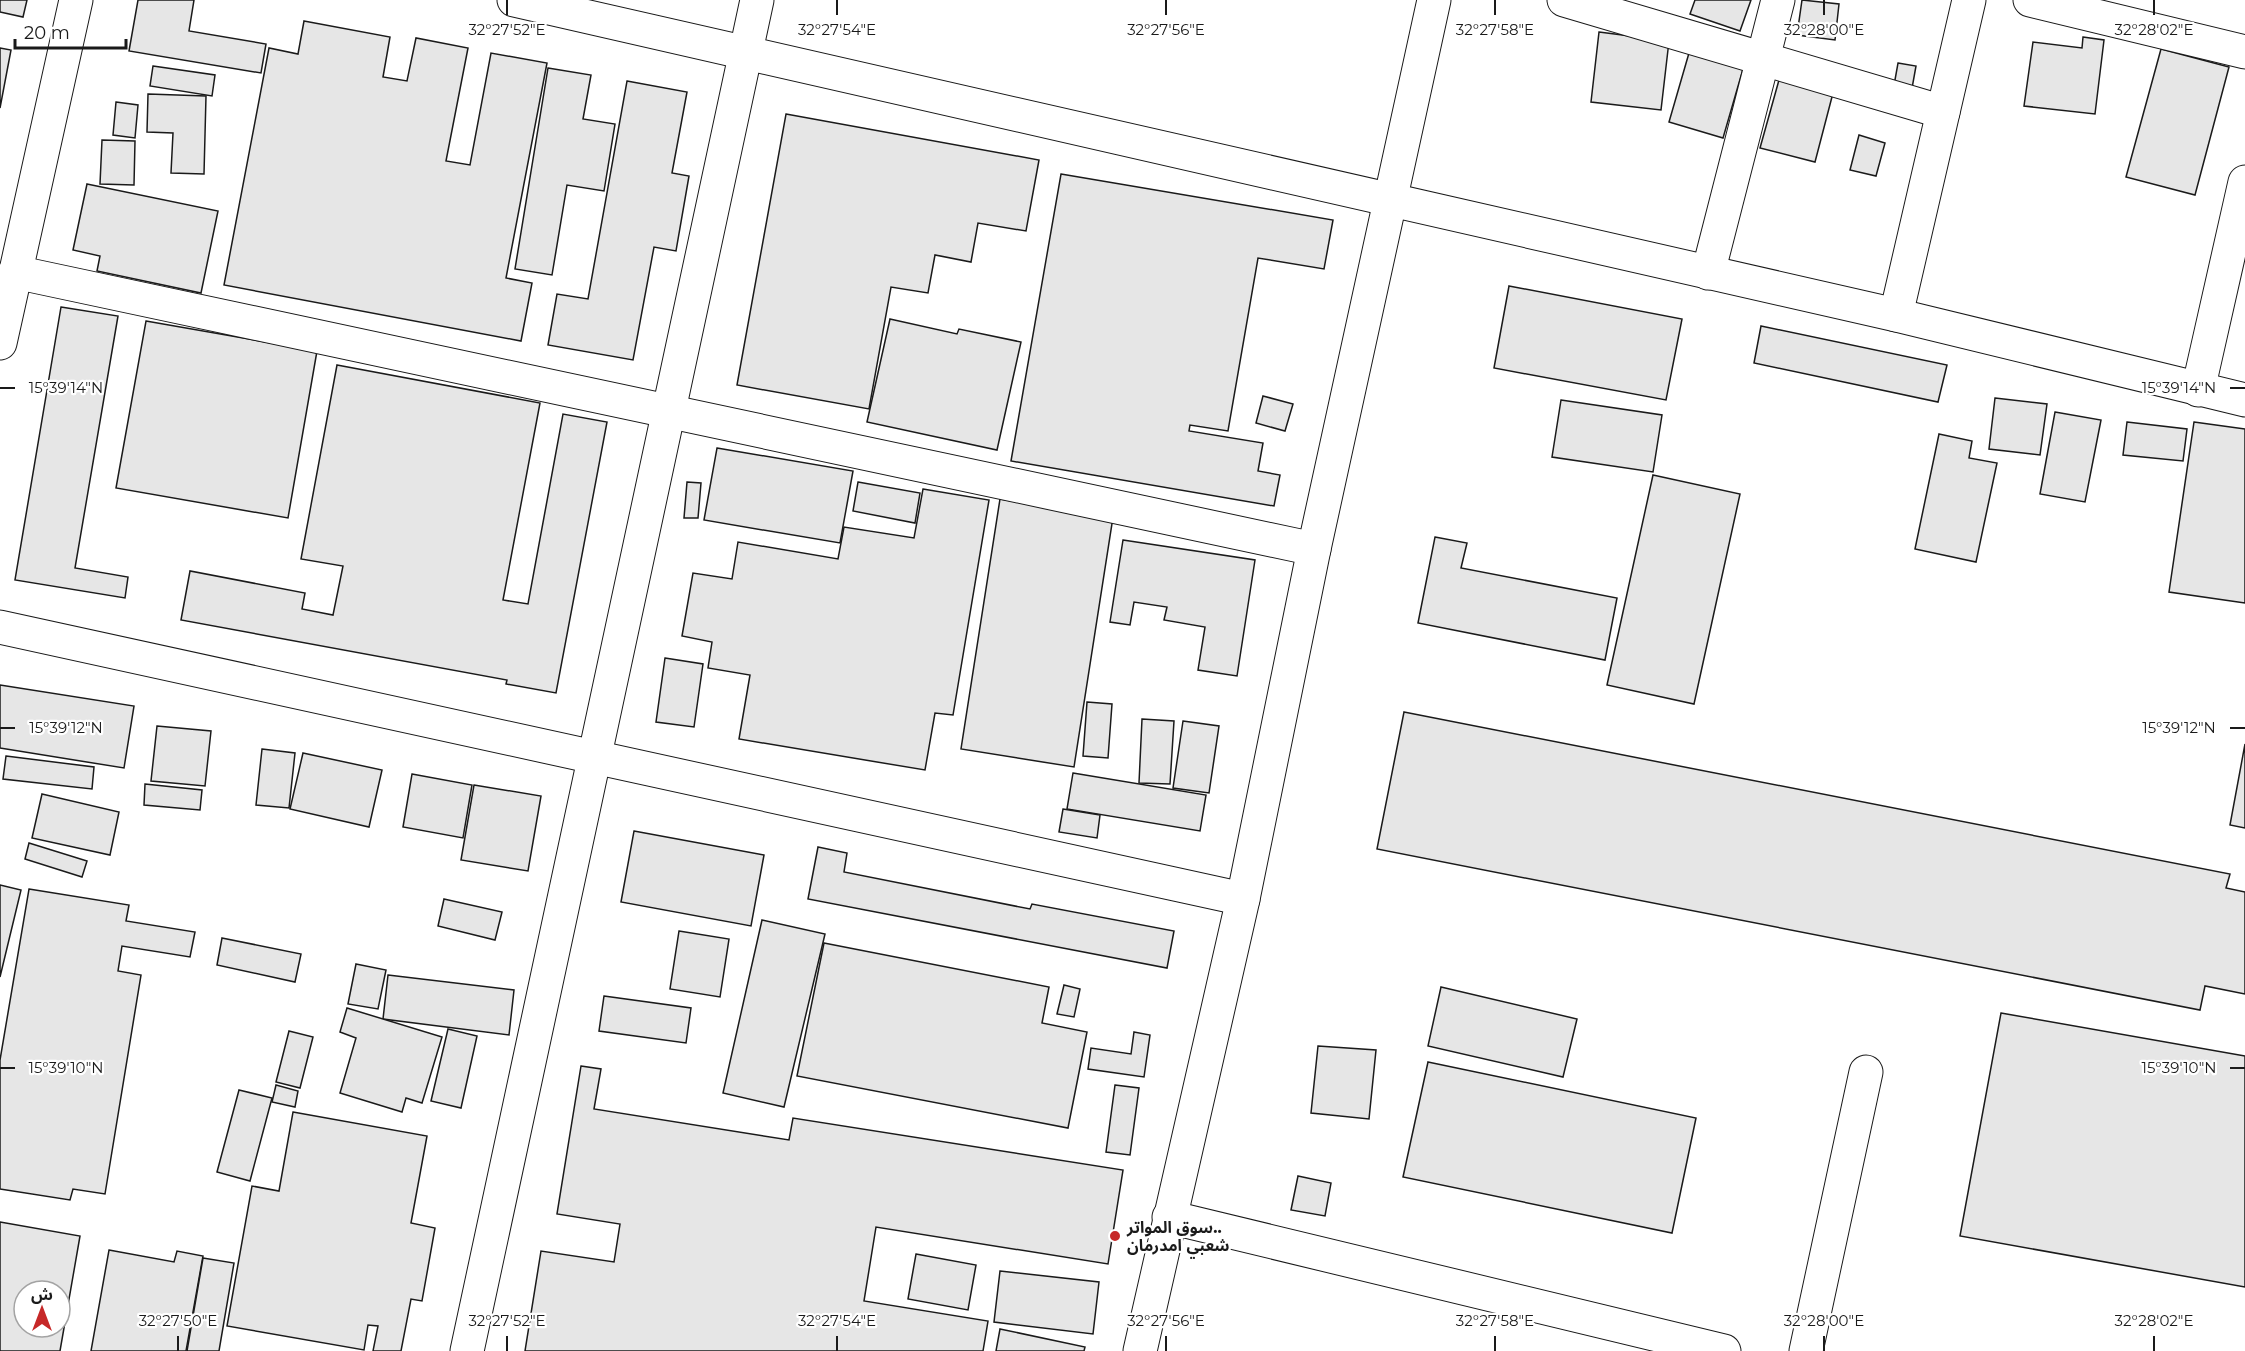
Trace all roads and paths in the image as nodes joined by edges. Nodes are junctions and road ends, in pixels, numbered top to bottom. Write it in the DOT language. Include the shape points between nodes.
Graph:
graph roads {
  1 [pos="76,0"];
  2 [pos="514,0"];
  3 [pos="757,0"];
  4 [pos="1434,0"];
  5 [pos="1564,0"];
  6 [pos="1778,0"];
  7 [pos="1969,0"];
  8 [pos="2030,0"];
  9 [pos="2245,52"];
  10 [pos="745,53"];
  11 [pos="1764,58"];
  12 [pos="1943,112"];
  13 [pos="2245,182"];
  14 [pos="1391,201"];
  15 [pos="15,272"];
  16 [pos="1708,273"];
  17 [pos="1896,315"];
  18 [pos="0,344"];
  19 [pos="2198,390"];
  20 [pos="2245,400"];
  21 [pos="668,411"];
  22 [pos="1314,549"];
  23 [pos="0,627"];
  24 [pos="594,757"];
  25 [pos="1243,899"];
  26 [pos="1866,1072"];
  27 [pos="1169,1217"];
  28 [pos="1640,1341"];
  29 [pos="466,1351"];
  30 [pos="1140,1351"];
  31 [pos="1724,1351"];
  32 [pos="1806,1351"];
  1 -- 15 [label="street"];
  2 -- 10 [label="street"];
  3 -- 10 [label="street"];
  4 -- 14 [label="street"];
  5 -- 11 [label="street"];
  6 -- 11 [label="street"];
  7 -- 12 [label="street"];
  8 -- 9 [label="street"];
  10 -- 14 [label="street"];
  10 -- 21 [label="street"];
  11 -- 12 [label="street"];
  11 -- 16 [label="street"];
  12 -- 17 [label="street"];
  13 -- 19 [label="street"];
  14 -- 16 [label="street"];
  14 -- 22 [label="street"];
  15 -- 18 [label="street"];
  15 -- 21 [label="street"];
  16 -- 17 [label="street"];
  17 -- 19 [label="street"];
  19 -- 20 [label="street"];
  21 -- 22 [label="street"];
  21 -- 24 [label="street"];
  22 -- 25 [label="street"];
  23 -- 24 [label="street"];
  24 -- 25 [label="street"];
  24 -- 29 [label="street"];
  25 -- 27 [label="street"];
  26 -- 32 [label="street"];
  27 -- 28 [label="street"];
  27 -- 30 [label="street"];
  28 -- 31 [label="street"];
}
